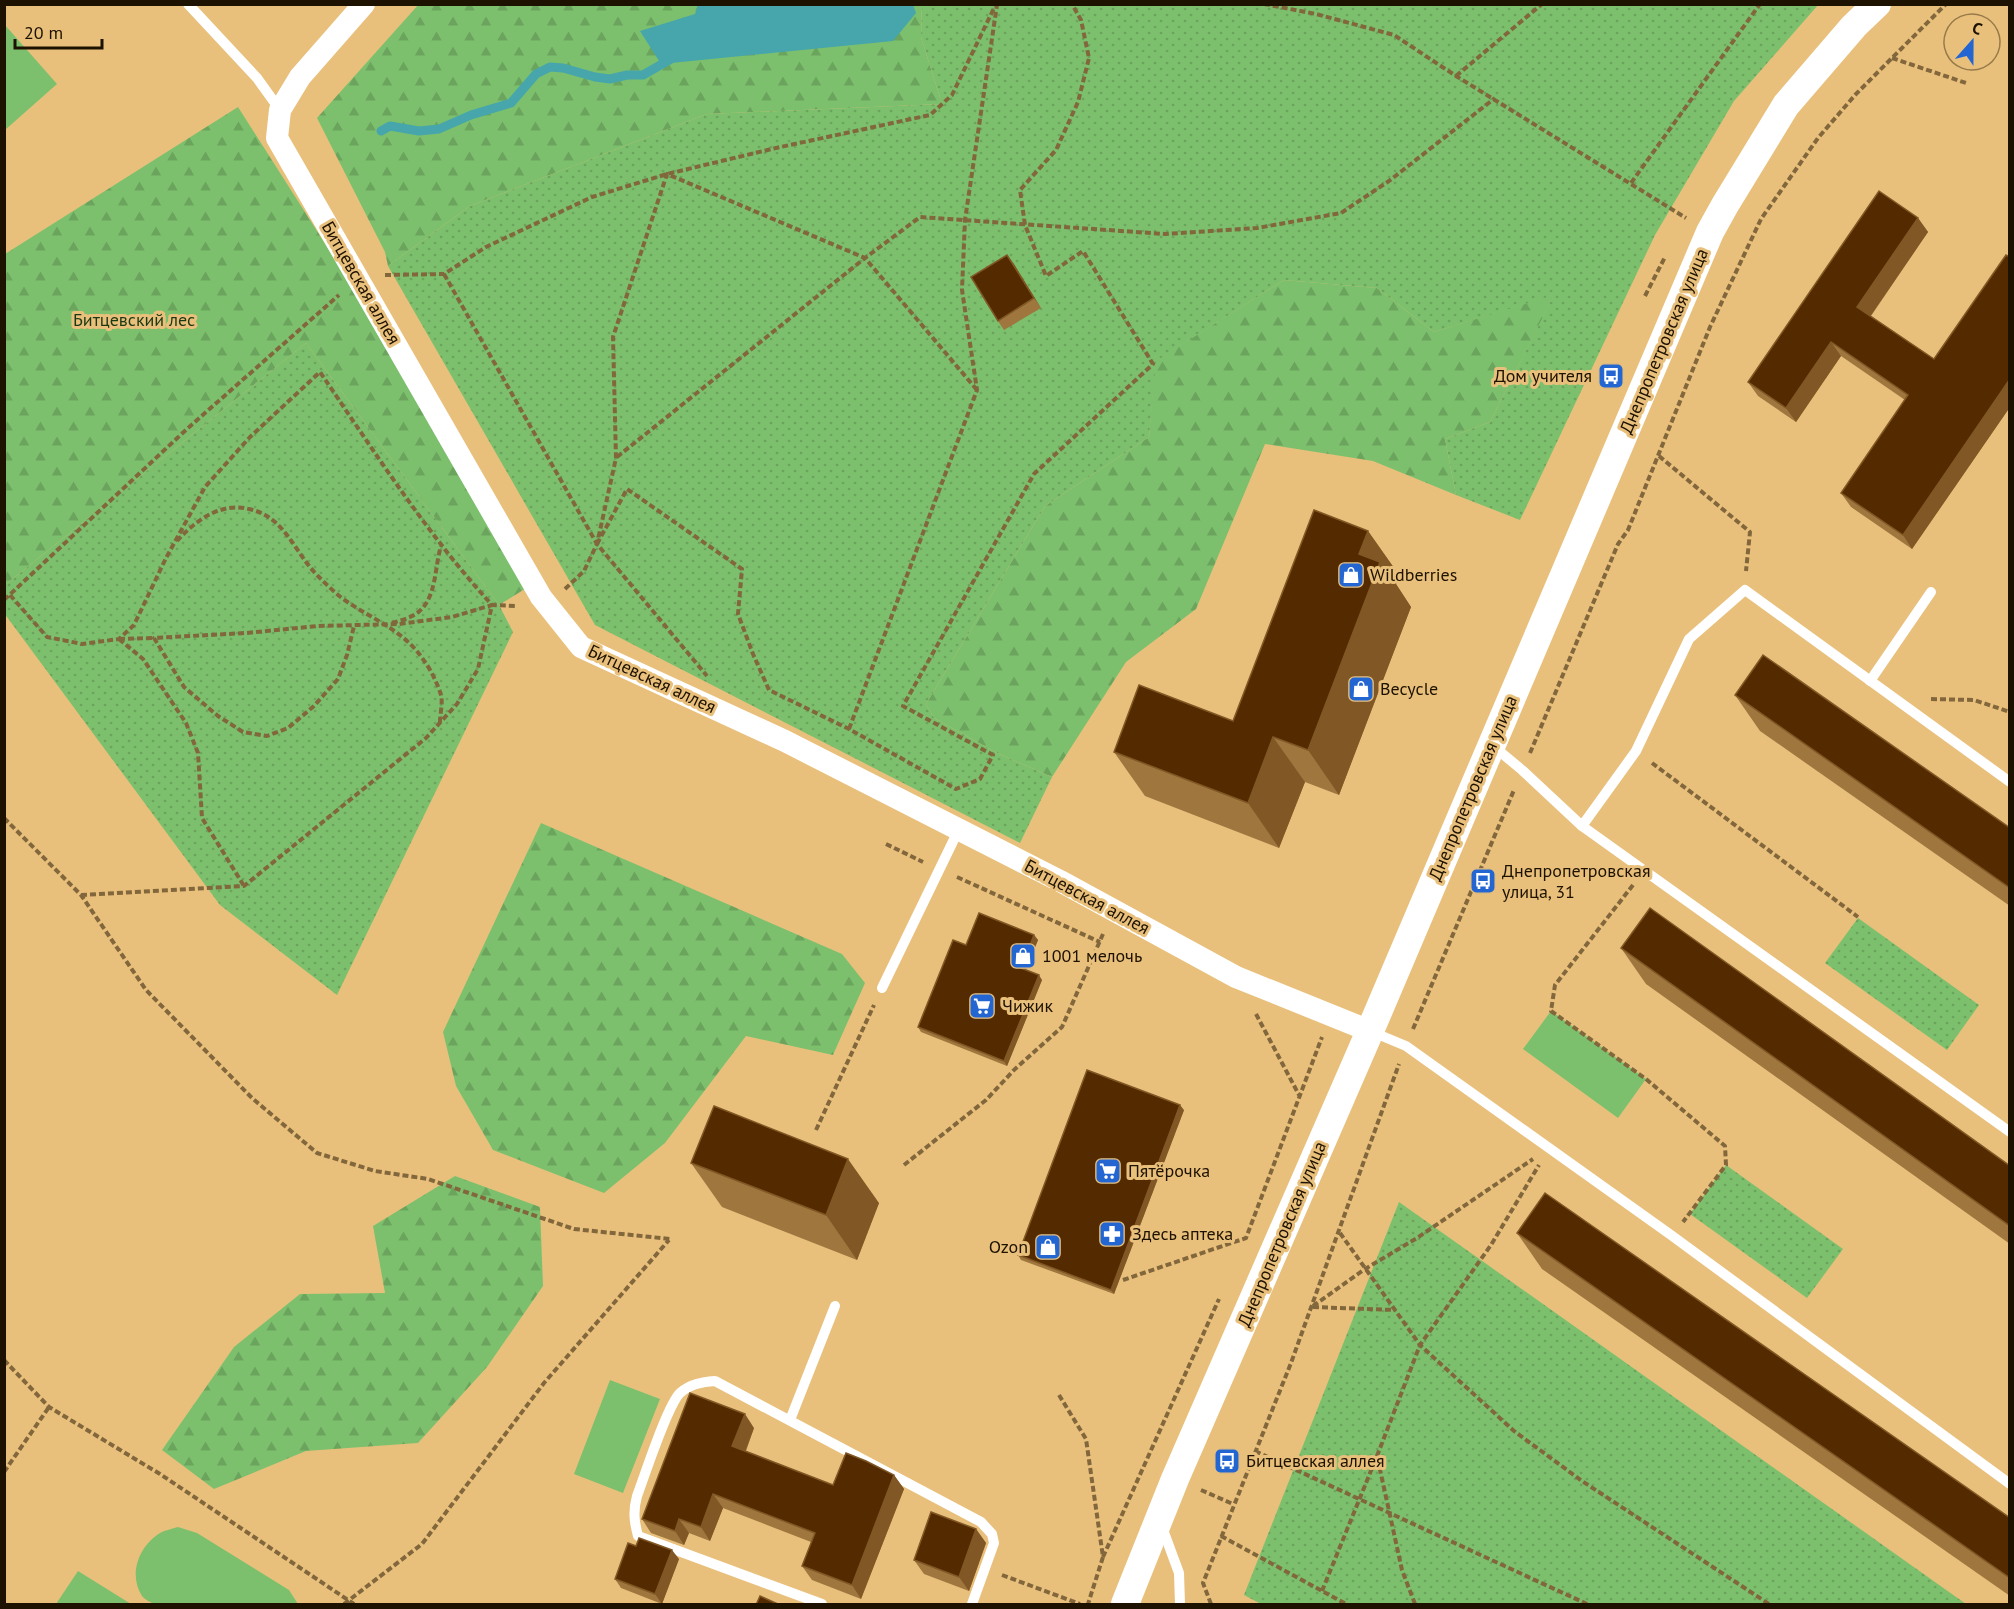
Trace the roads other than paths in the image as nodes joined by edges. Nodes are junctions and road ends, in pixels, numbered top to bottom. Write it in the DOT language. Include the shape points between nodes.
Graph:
graph roads {
  1 [pos="188,4"];
  2 [pos="364,4"];
  3 [pos="1877,4"];
  4 [pos="280,110"];
  5 [pos="1931,592"];
  6 [pos="1870,681"];
  7 [pos="1492,745"];
  8 [pos="2010,782"];
  9 [pos="1582,826"];
  10 [pos="959,829"];
  11 [pos="882,988"];
  12 [pos="1370,1031"];
  13 [pos="2010,1132"];
  14 [pos="835,1306"];
  15 [pos="790,1420"];
  16 [pos="2010,1484"];
  17 [pos="1159,1520"];
  18 [pos="822,1605"];
  19 [pos="972,1605"];
  20 [pos="1125,1605"];
  21 [pos="1180,1605"];
  1 -- 4 [label="lane" via="257,78"];
  2 -- 4 [label="street, Битцевская аллея" via="300,76"];
  3 -- 7 [label="street, Днепропетровская улица" via="1786,105 1710,232"];
  4 -- 10 [label="street, Битцевская аллея" via="277,138 548,607 581,647 785,741"];
  5 -- 6 [label="lane"];
  6 -- 8 [label="lane"];
  6 -- 9 [label="lane" via="1744,590 1689,639 1636,752"];
  7 -- 9 [label="lane"];
  7 -- 12 [label="street, Днепропетровская улица"];
  9 -- 13 [label="lane"];
  10 -- 11 [label="lane"];
  10 -- 12 [label="street, Битцевская аллея" via="1236,977"];
  12 -- 16 [label="lane" via="1406,1046"];
  12 -- 17 [label="street, Днепропетровская улица"];
  14 -- 15 [label="lane"];
  15 -- 18 [label="lane" via="715,1381 698,1382 680,1393 637,1496 634,1522 638,1536"];
  15 -- 19 [label="lane" via="987,1527 994,1543"];
  17 -- 20 [label="street, Днепропетровская улица"];
  17 -- 21 [label="lane" via="1179,1573"];
}
